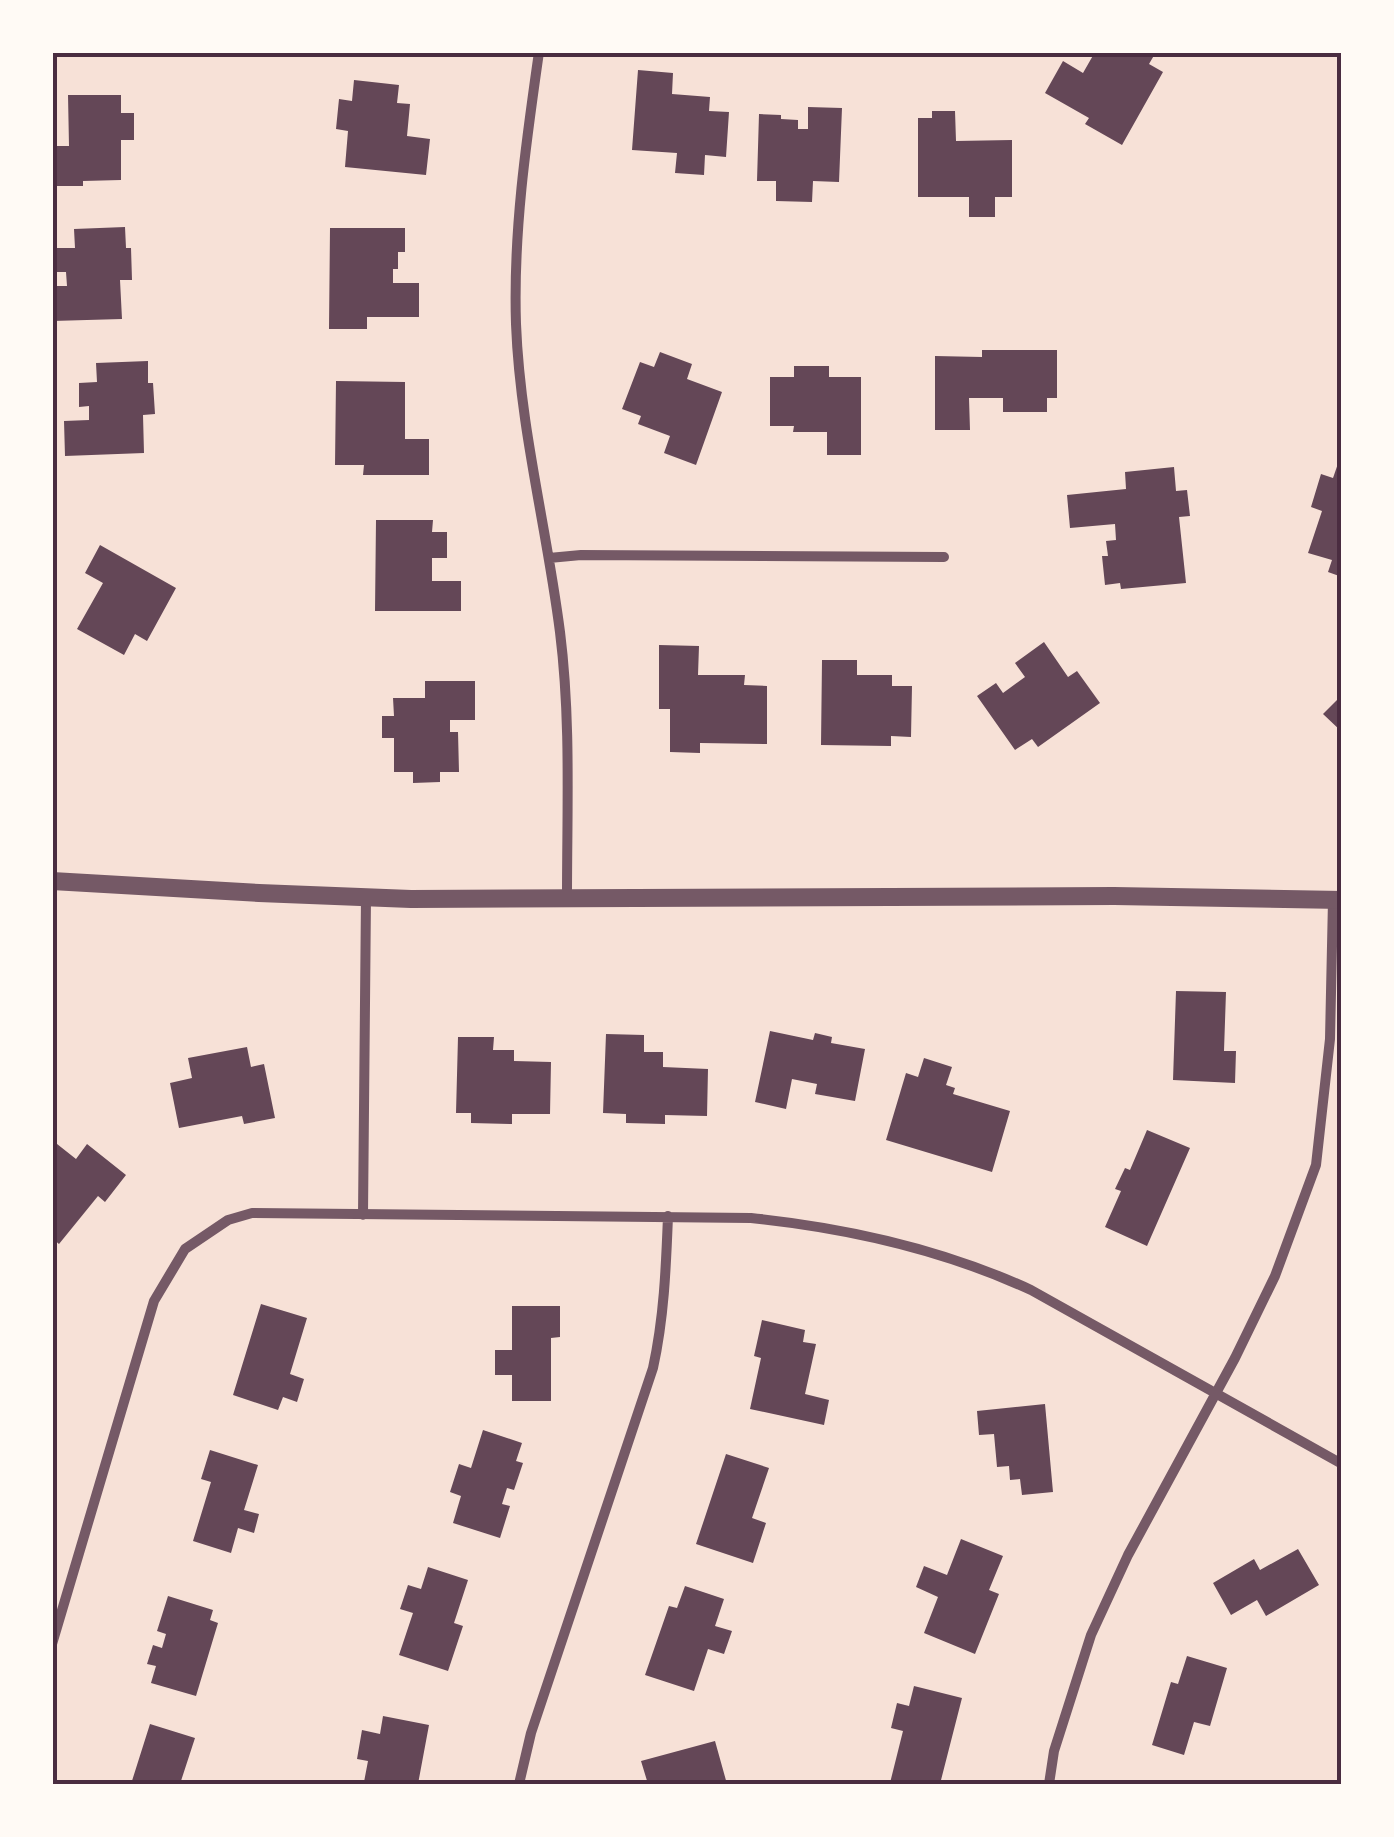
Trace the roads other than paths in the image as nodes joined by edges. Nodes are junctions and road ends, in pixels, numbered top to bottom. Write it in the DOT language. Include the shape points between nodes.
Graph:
graph roads {
  1 [pos="539,52"];
  2 [pos="944,557"];
  3 [pos="549,558"];
  4 [pos="52,881"];
  5 [pos="366,897"];
  6 [pos="567,897"];
  7 [pos="1337,900"];
  8 [pos="363,1214"];
  9 [pos="668,1216"];
  10 [pos="1214,1393"];
  11 [pos="1342,1464"];
  12 [pos="52,1644"];
  13 [pos="519,1784"];
  14 [pos="1050,1784"];
  1 -- 3 [label="street" via="519,203 516,327"];
  2 -- 3 [label="street"];
  3 -- 6 [label="street" via="568,720"];
  4 -- 5 [label="street"];
  5 -- 6 [label="street"];
  5 -- 8 [label="street"];
  6 -- 7 [label="street"];
  7 -- 10 [label="street" via="1316,1165 1275,1276"];
  8 -- 9 [label="street"];
  8 -- 12 [label="street" via="252,1213 228,1220 185,1249 154,1301"];
  9 -- 10 [label="street" via="798,1223 949,1256 1032,1290"];
  9 -- 13 [label="street" via="662,1330 653,1368 530,1733"];
  10 -- 11 [label="street"];
  10 -- 14 [label="street" via="1091,1635"];
}
